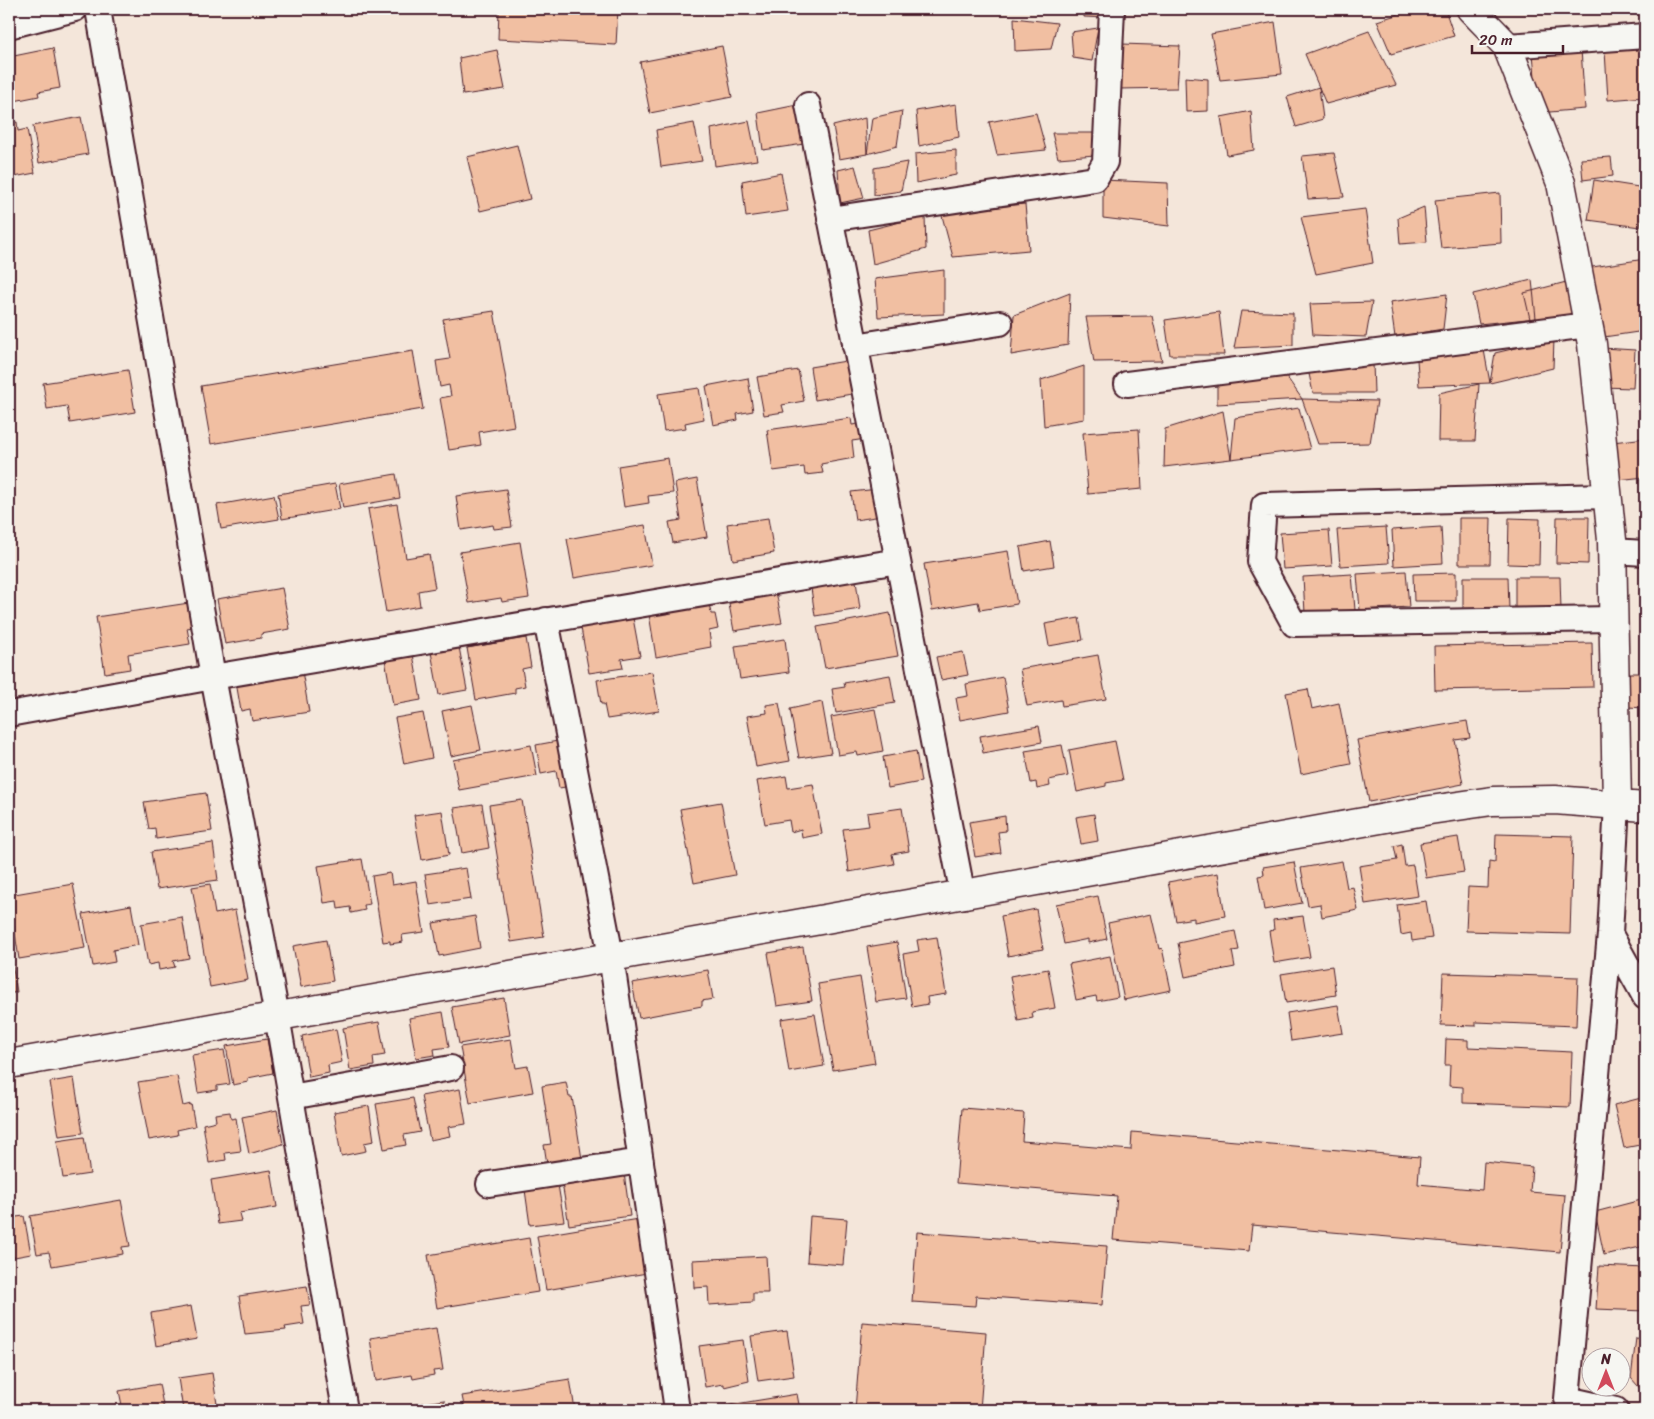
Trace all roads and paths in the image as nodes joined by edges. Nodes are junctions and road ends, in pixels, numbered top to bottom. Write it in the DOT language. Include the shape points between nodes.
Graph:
graph roads {
  1 [pos="75,9"];
  2 [pos="98,9"];
  3 [pos="1112,9"];
  4 [pos="1471,9"];
  5 [pos="9,26"];
  6 [pos="1645,36"];
  7 [pos="1507,46"];
  8 [pos="808,105"];
  9 [pos="830,218"];
  10 [pos="1000,323"];
  11 [pos="1588,325"];
  12 [pos="856,346"];
  13 [pos="1127,384"];
  14 [pos="1607,496"];
  15 [pos="1612,551"];
  16 [pos="1645,553"];
  17 [pos="898,561"];
  18 [pos="1614,619"];
  19 [pos="546,620"];
  20 [pos="213,677"];
  21 [pos="9,714"];
  22 [pos="1617,804"];
  23 [pos="1645,807"];
  24 [pos="963,896"];
  25 [pos="1610,934"];
  26 [pos="611,956"];
  27 [pos="1645,997"];
  28 [pos="277,1016"];
  29 [pos="9,1064"];
  30 [pos="451,1068"];
  31 [pos="291,1097"];
  32 [pos="641,1161"];
  33 [pos="489,1184"];
  34 [pos="345,1410"];
  35 [pos="677,1410"];
  36 [pos="1616,1410"];
  1 -- 5 [label="street"];
  2 -- 20 [label="street"];
  3 -- 9 [label="street" via="1105,162 1095,179"];
  4 -- 7 [label="street"];
  6 -- 7 [label="street"];
  7 -- 11 [label="street" via="1561,183"];
  8 -- 9 [label="street"];
  9 -- 12 [label="street"];
  10 -- 12 [label="street"];
  11 -- 13 [label="street"];
  11 -- 14 [label="street"];
  12 -- 17 [label="street"];
  14 -- 15 [label="street"];
  14 -- 18 [label="street" via="1264,505 1260,562 1294,624"];
  15 -- 16 [label="street"];
  15 -- 18 [label="street"];
  17 -- 19 [label="street"];
  17 -- 24 [label="street"];
  18 -- 22 [label="street"];
  19 -- 20 [label="street"];
  19 -- 26 [label="street"];
  20 -- 21 [label="street"];
  20 -- 28 [label="street"];
  22 -- 23 [label="street"];
  22 -- 24 [label="street" via="1555,800 1492,801 1448,807"];
  22 -- 25 [label="street"];
  24 -- 26 [label="street"];
  25 -- 27 [label="street"];
  25 -- 36 [label="street" via="1567,1400"];
  26 -- 28 [label="street"];
  26 -- 32 [label="street"];
  28 -- 29 [label="street"];
  28 -- 31 [label="street"];
  30 -- 31 [label="street"];
  31 -- 34 [label="street"];
  32 -- 33 [label="street"];
  32 -- 35 [label="street"];
}
